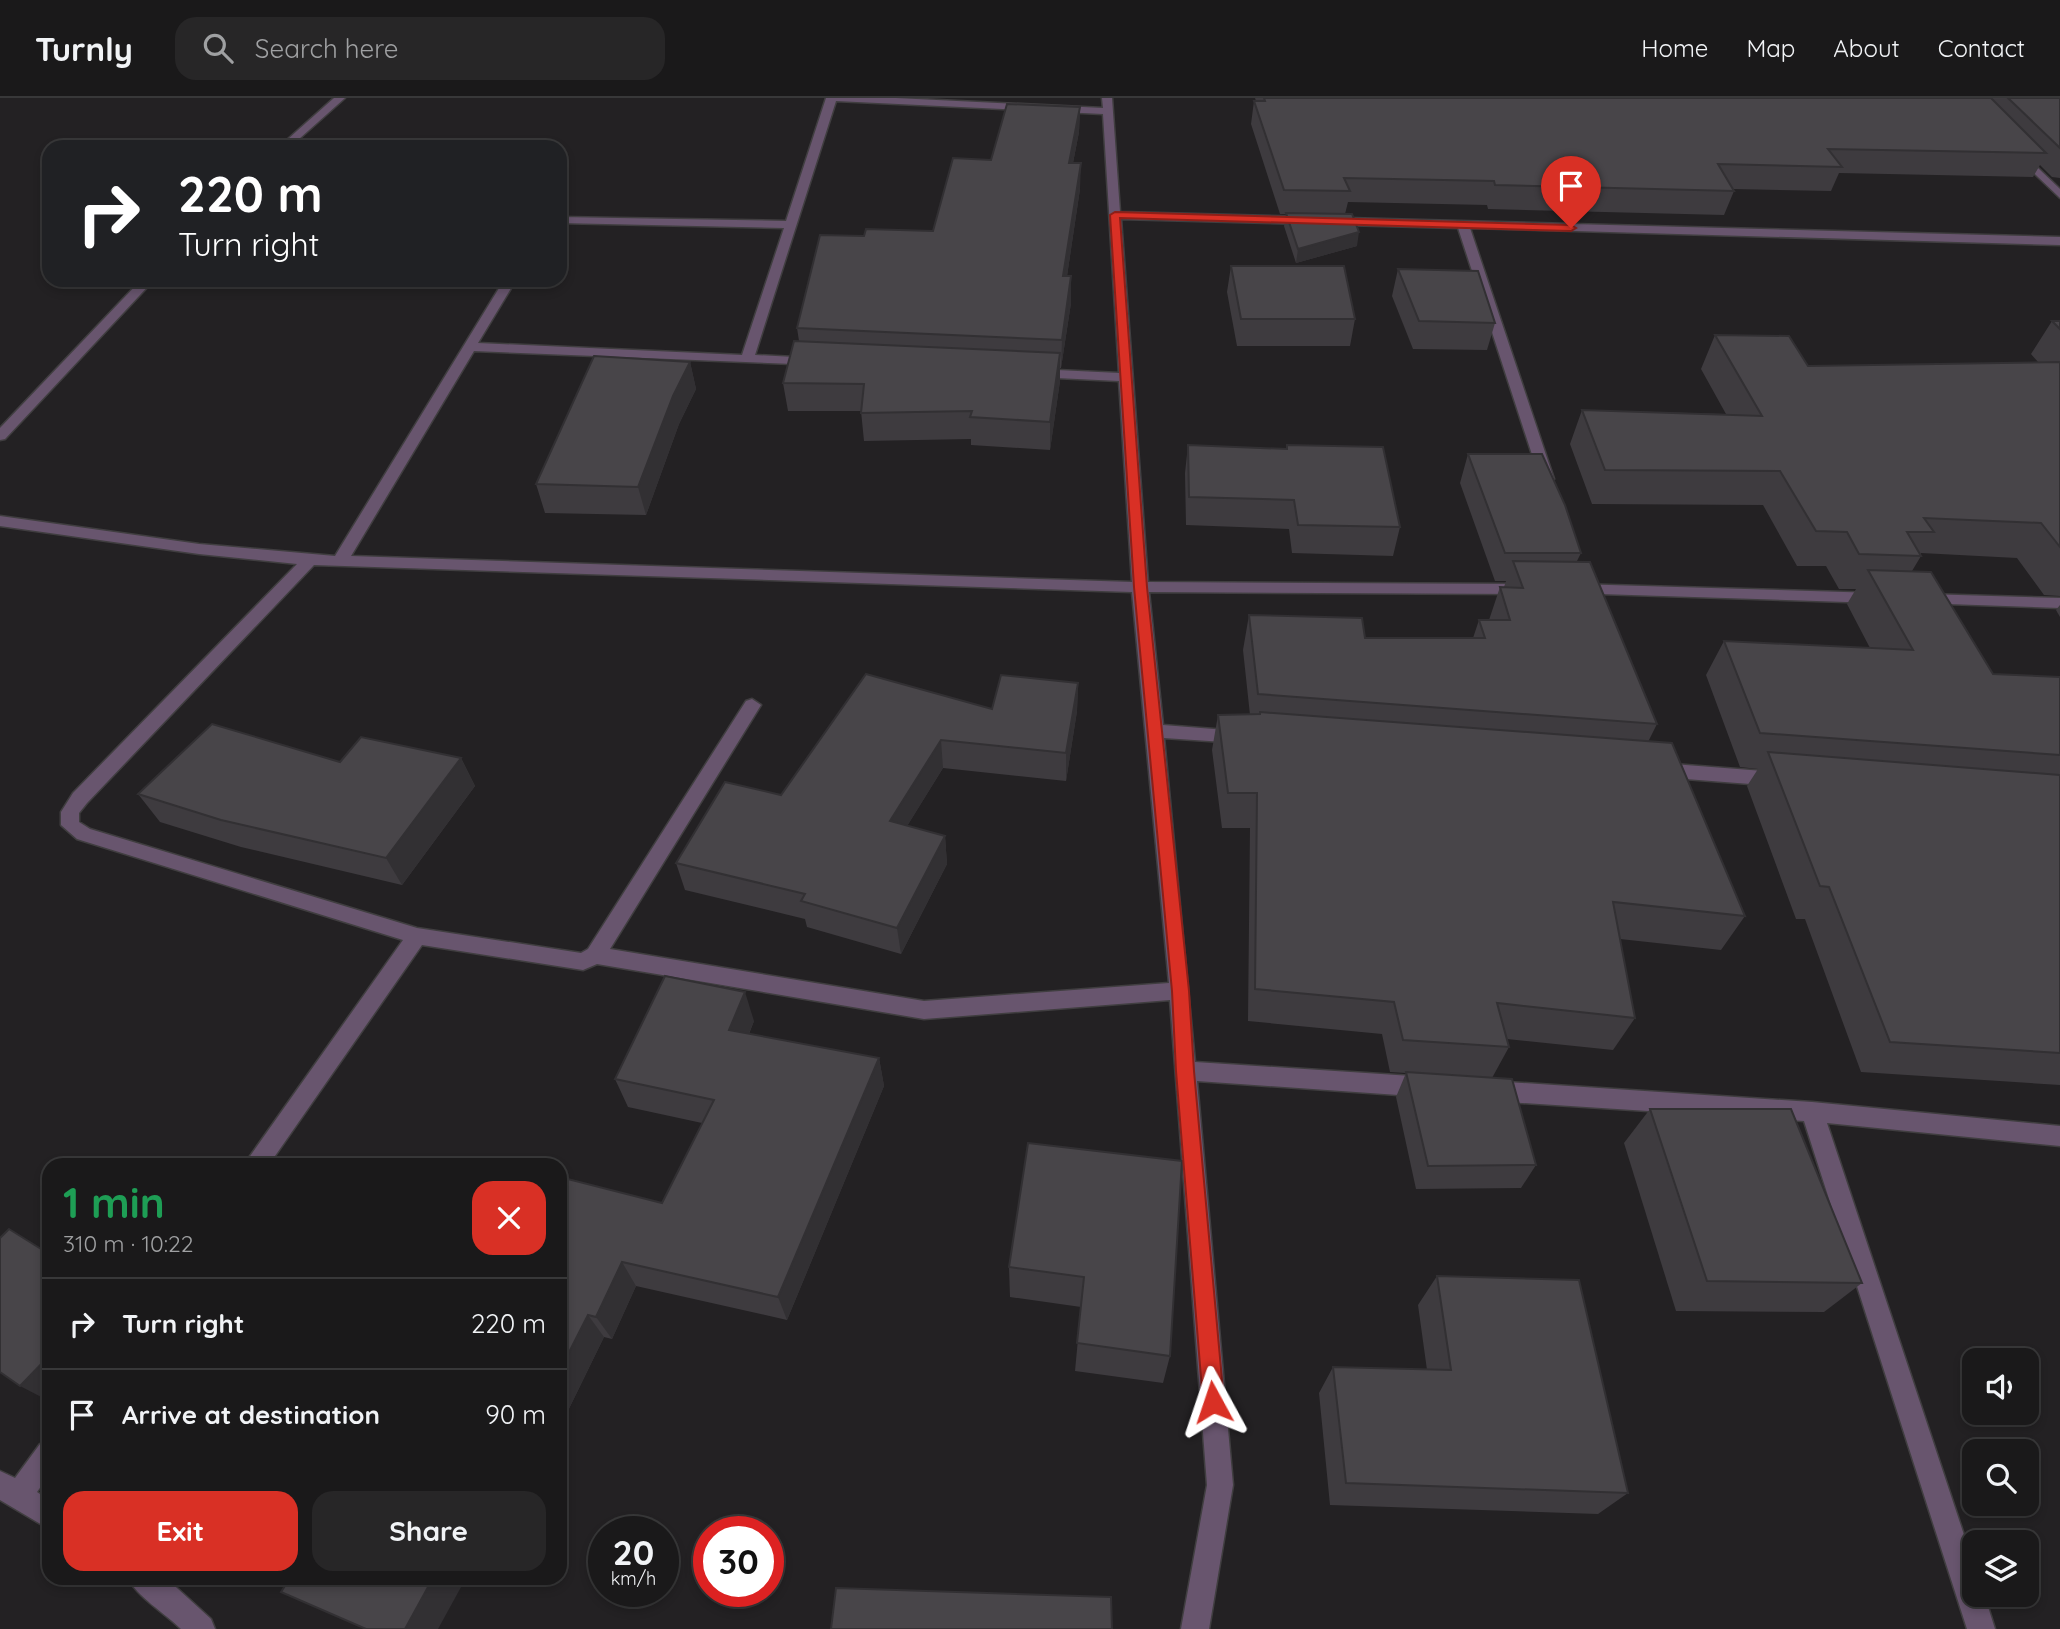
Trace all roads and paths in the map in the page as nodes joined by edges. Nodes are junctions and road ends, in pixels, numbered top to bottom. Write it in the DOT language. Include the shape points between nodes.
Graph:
graph roads {
  1 [pos="340,98"];
  2 [pos="832,98"];
  3 [pos="1107,105"];
  4 [pos="292,140"];
  5 [pos="2012,146"];
  6 [pos="2060,195"];
  7 [pos="1115,215"];
  8 [pos="567,220"];
  9 [pos="791,225"];
  10 [pos="1463,225"];
  11 [pos="2060,241"];
  12 [pos="141,287"];
  13 [pos="506,287"];
  14 [pos="472,347"];
  15 [pos="747,359"];
  16 [pos="828,363"];
  17 [pos="1017,372"];
  18 [pos="1125,377"];
  19 [pos="0,436"];
  20 [pos="1553,498"];
  21 [pos="0,520"];
  22 [pos="310,560"];
  23 [pos="340,561"];
  24 [pos="1140,587"];
  25 [pos="2060,603"];
  26 [pos="752,705"];
  27 [pos="1153,731"];
  28 [pos="1251,738"];
  29 [pos="1649,765"];
  30 [pos="1795,780"];
  31 [pos="417,936"];
  32 [pos="595,955"];
  33 [pos="1181,991"];
  34 [pos="1185,1071"];
  35 [pos="1449,1088"];
  36 [pos="1477,1090"];
  37 [pos="1812,1112"];
  38 [pos="2060,1136"];
  39 [pos="260,1158"];
  40 [pos="42,1459"];
  41 [pos="9,1490"];
  42 [pos="42,1511"];
  43 [pos="151,1585"];
  44 [pos="201,1629"];
  45 [pos="1195,1629"];
  46 [pos="1981,1629"];
  1 -- 4 [label="street"];
  2 -- 3 [label="street"];
  2 -- 9 [label="street"];
  3 -- 7 [label="street"];
  5 -- 6 [label="street"];
  7 -- 10 [label="street"];
  7 -- 18 [label="street"];
  8 -- 9 [label="street"];
  9 -- 15 [label="street"];
  10 -- 11 [label="street"];
  10 -- 20 [label="street"];
  12 -- 19 [label="street"];
  13 -- 14 [label="street"];
  14 -- 15 [label="street"];
  14 -- 23 [label="street"];
  15 -- 16 [label="street"];
  17 -- 18 [label="street"];
  18 -- 24 [label="street"];
  21 -- 22 [label="street"];
  22 -- 23 [label="street"];
  22 -- 31 [label="street" via="80,798 70,811 69,825 84,834"];
  23 -- 24 [label="street"];
  24 -- 25 [label="street" via="1584,589"];
  24 -- 27 [label="street"];
  26 -- 32 [label="street"];
  27 -- 28 [label="street"];
  27 -- 33 [label="street"];
  29 -- 30 [label="street"];
  31 -- 32 [label="street" via="576,962"];
  31 -- 39 [label="street"];
  32 -- 33 [label="street" via="924,1010"];
  33 -- 34 [label="street"];
  34 -- 35 [label="street"];
  34 -- 45 [label="street" via="1220,1485"];
  36 -- 37 [label="street"];
  37 -- 38 [label="street"];
  37 -- 46 [label="street"];
  40 -- 41 [label="street"];
  41 -- 42 [label="street"];
  43 -- 44 [label="street"];
}
